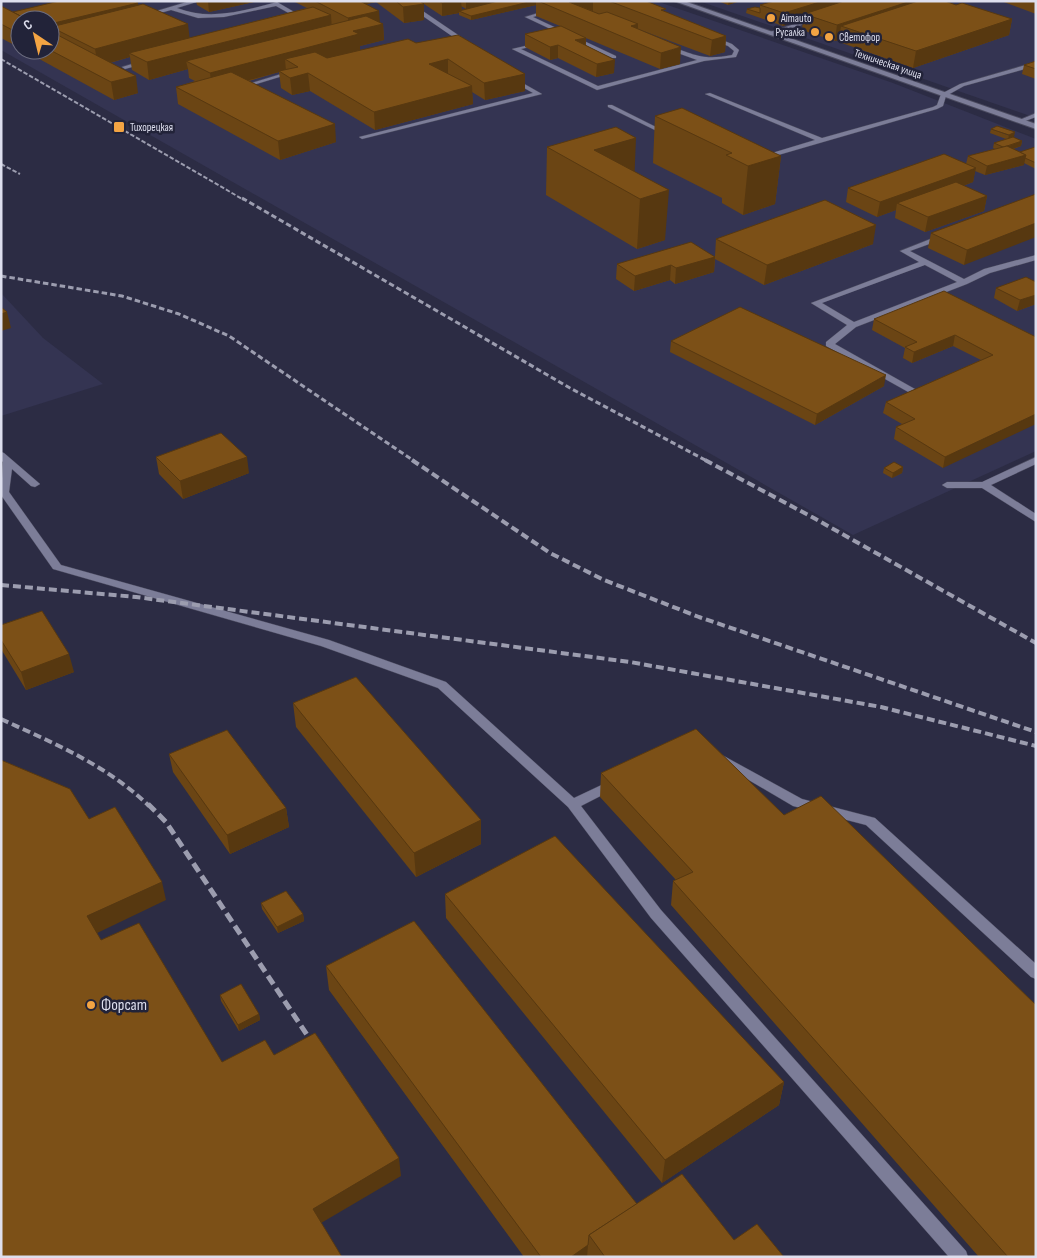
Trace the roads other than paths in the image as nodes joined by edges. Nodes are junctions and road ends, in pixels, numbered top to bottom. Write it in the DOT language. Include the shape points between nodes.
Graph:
graph roads {
  1 [pos="197,1"];
  2 [pos="404,1"];
  3 [pos="677,1"];
  4 [pos="171,8"];
  5 [pos="555,9"];
  6 [pos="135,18"];
  7 [pos="819,18"];
  8 [pos="297,23"];
  9 [pos="770,33"];
  10 [pos="703,35"];
  11 [pos="568,36"];
  12 [pos="559,38"];
  13 [pos="550,40"];
  14 [pos="450,44"];
  15 [pos="657,44"];
  16 [pos="614,57"];
  17 [pos="154,60"];
  18 [pos="701,61"];
  19 [pos="1036,64"];
  20 [pos="126,67"];
  21 [pos="302,69"];
  22 [pos="507,76"];
  23 [pos="248,85"];
  24 [pos="708,94"];
  25 [pos="943,94"];
  26 [pos="610,106"];
  27 [pos="1036,115"];
  28 [pos="1020,121"];
  29 [pos="1036,127"];
  30 [pos="362,137"];
  31 [pos="680,140"];
  32 [pos="820,140"];
  33 [pos="750,161"];
  34 [pos="948,234"];
  35 [pos="1035,257"];
  36 [pos="926,262"];
  37 [pos="964,282"];
  38 [pos="853,325"];
  39 [pos="919,395"];
  40 [pos="5,458"];
  41 [pos="1036,460"];
  42 [pos="35,484"];
  43 [pos="947,485"];
  44 [pos="984,485"];
  45 [pos="1036,519"];
  46 [pos="714,754"];
  47 [pos="626,778"];
  48 [pos="572,804"];
  49 [pos="1036,973"];
  50 [pos="960,1257"];
  1 -- 4 [label="lane"];
  2 -- 14 [label="lane" via="464,41"];
  3 -- 9 [label="main road, Техническая улица"];
  4 -- 6 [label="lane"];
  4 -- 8 [label="lane" via="184,14 215,18 277,4 306,20"];
  5 -- 11 [label="lane" via="528,18"];
  7 -- 9 [label="lane"];
  9 -- 25 [label="main road, Техническая улица"];
  10 -- 18 [label="lane" via="730,45 736,51 734,56"];
  11 -- 12 [label="lane"];
  11 -- 16 [label="lane"];
  13 -- 18 [label="lane" via="514,49 597,88"];
  15 -- 18 [label="lane"];
  17 -- 20 [label="lane"];
  19 -- 25 [label="lane" via="962,85"];
  21 -- 23 [label="lane"];
  22 -- 30 [label="lane" via="539,94"];
  24 -- 32 [label="lane"];
  25 -- 28 [label="main road, Техническая улица"];
  25 -- 32 [label="lane" via="940,106"];
  26 -- 31 [label="lane"];
  27 -- 28 [label="lane"];
  28 -- 29 [label="main road, Техническая улица"];
  32 -- 33 [label="lane"];
  34 -- 36 [label="lane" via="904,251"];
  35 -- 37 [label="lane" via="987,271"];
  36 -- 37 [label="lane"];
  36 -- 38 [label="lane" via="815,303"];
  37 -- 38 [label="lane"];
  38 -- 39 [label="lane" via="829,344"];
  40 -- 42 [label="lane"];
  40 -- 48 [label="lane" via="4,492 57,567 325,643 442,685"];
  41 -- 44 [label="lane"];
  43 -- 44 [label="lane"];
  44 -- 45 [label="lane"];
  46 -- 49 [label="lane" via="798,803 870,821"];
  47 -- 48 [label="lane"];
  48 -- 50 [label="lane" via="656,914"];
}
